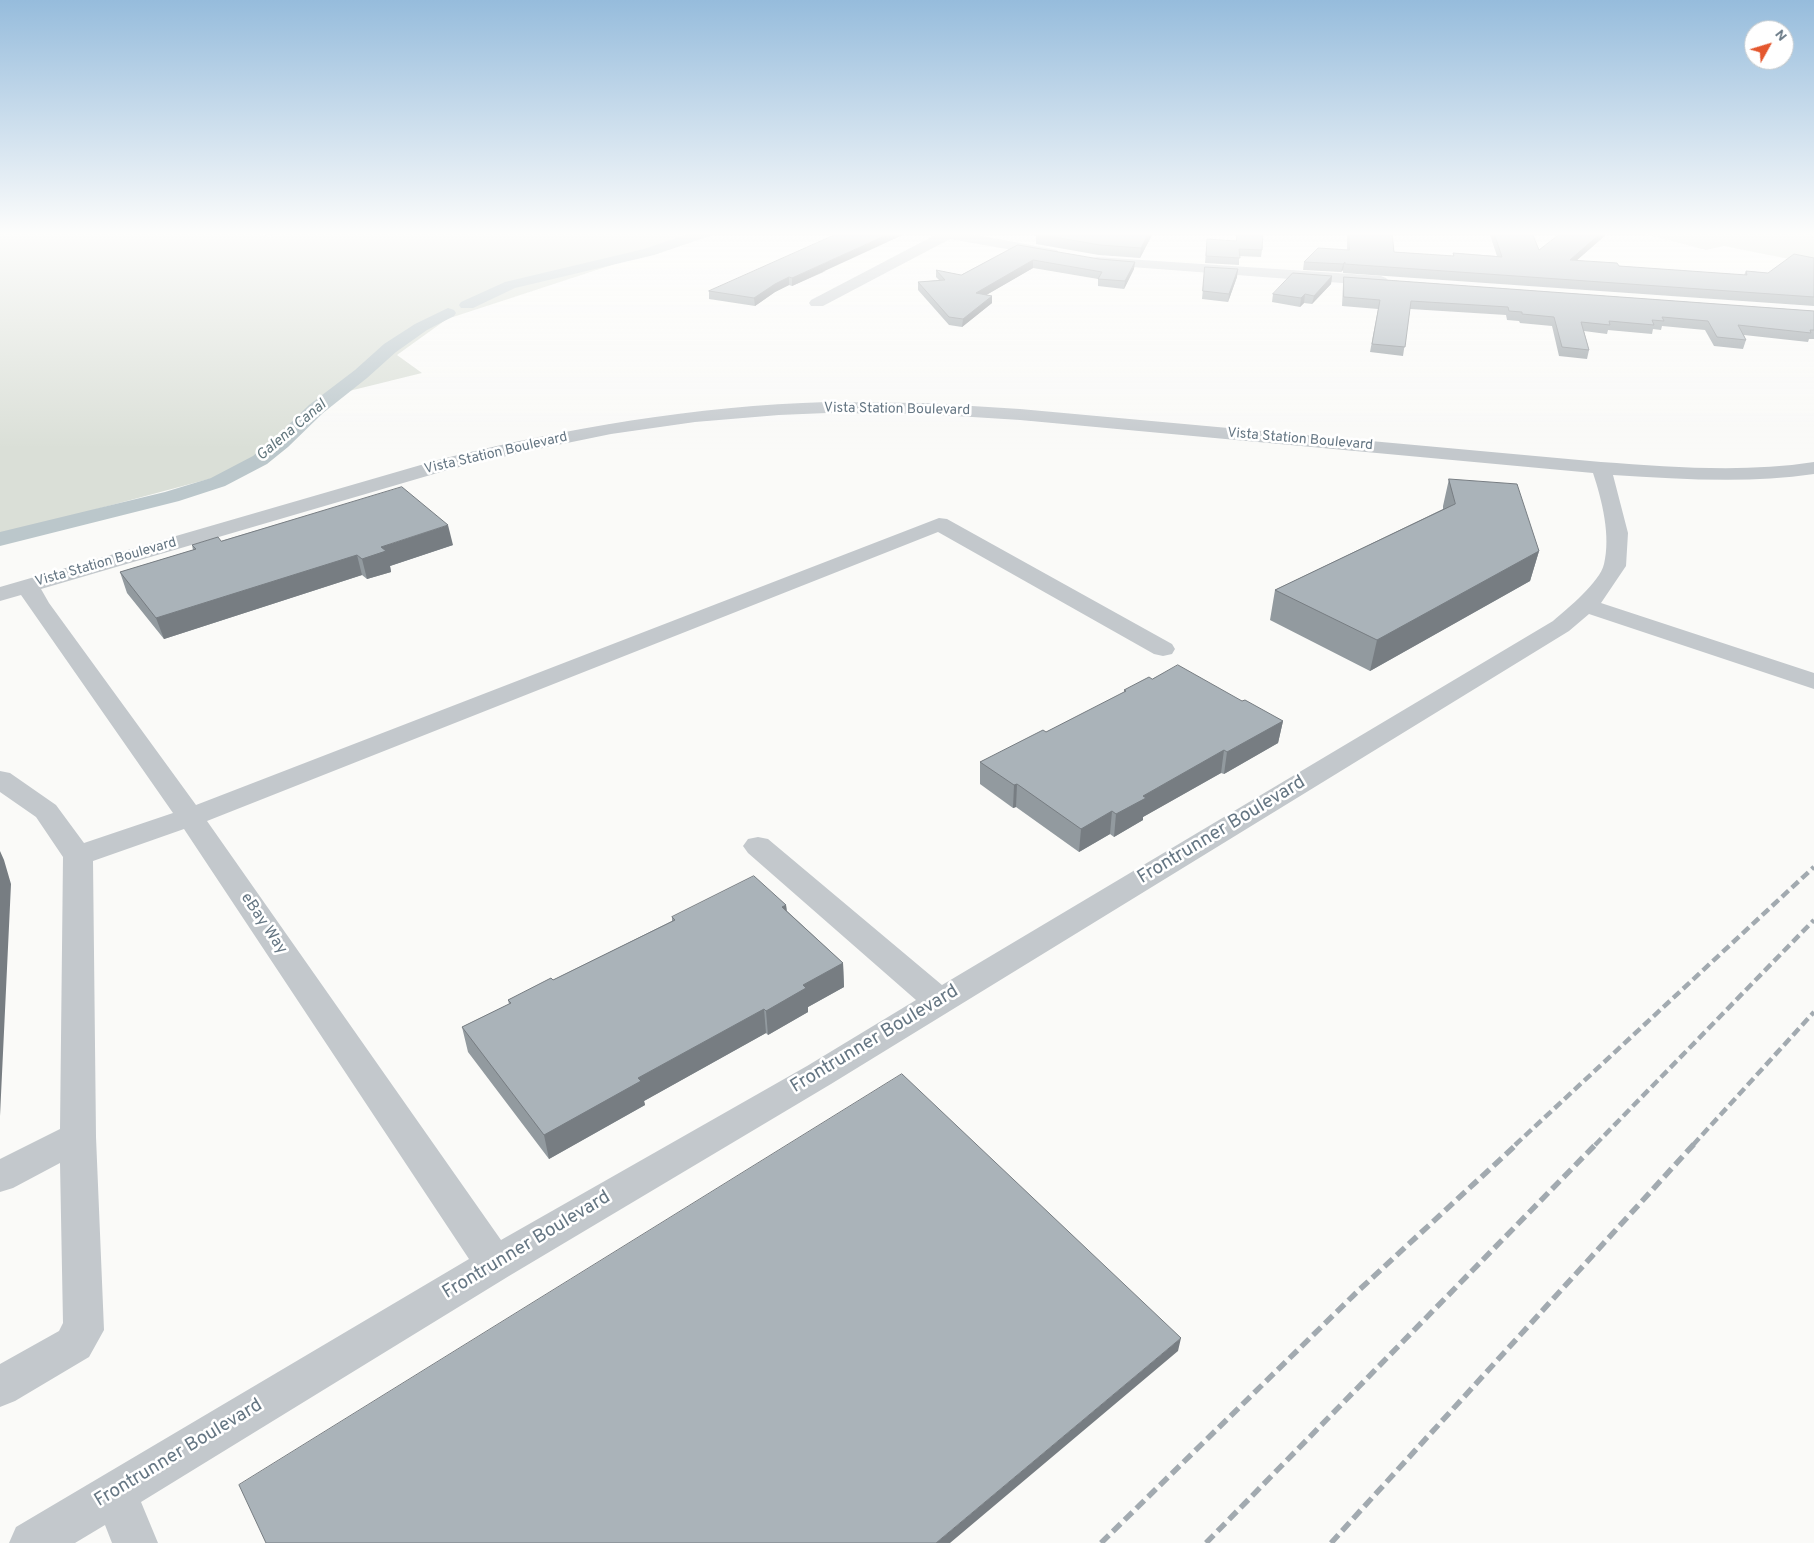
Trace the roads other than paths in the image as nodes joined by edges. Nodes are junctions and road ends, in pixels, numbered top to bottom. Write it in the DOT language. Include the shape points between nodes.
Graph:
graph roads {
  1 [pos="1601,468"];
  2 [pos="1814,468"];
  3 [pos="14,590"];
  4 [pos="1585,605"];
  5 [pos="1162,649"];
  6 [pos="1814,681"];
  7 [pos="0,779"];
  8 [pos="190,817"];
  9 [pos="758,846"];
  10 [pos="78,856"];
  11 [pos="939,1001"];
  12 [pos="78,1137"];
  13 [pos="0,1177"];
  14 [pos="494,1264"];
  15 [pos="0,1387"];
  16 [pos="115,1493"];
  17 [pos="32,1543"];
  18 [pos="135,1543"];
  1 -- 2 [label="street, Vista Station Boulevard" via="1739,474"];
  1 -- 3 [label="street, Vista Station Boulevard" via="987,412 779,409 659,422 500,450"];
  1 -- 4 [label="street, Frontrunner Boulevard" via="1617,532 1615,566"];
  3 -- 8 [label="street, eBay Way" via="38,604"];
  4 -- 6 [label="street"];
  4 -- 11 [label="street, Frontrunner Boulevard" via="1561,626"];
  5 -- 8 [label="street" via="939,524"];
  7 -- 10 [label="street" via="46,811"];
  8 -- 10 [label="street"];
  8 -- 14 [label="street, eBay Way"];
  9 -- 11 [label="street"];
  10 -- 12 [label="street"];
  11 -- 14 [label="street, Frontrunner Boulevard" via="819,1075"];
  12 -- 13 [label="street"];
  12 -- 15 [label="street" via="83,1330 74,1344"];
  14 -- 16 [label="street, Frontrunner Boulevard"];
  16 -- 17 [label="street, Frontrunner Boulevard"];
  16 -- 18 [label="street"];
}
